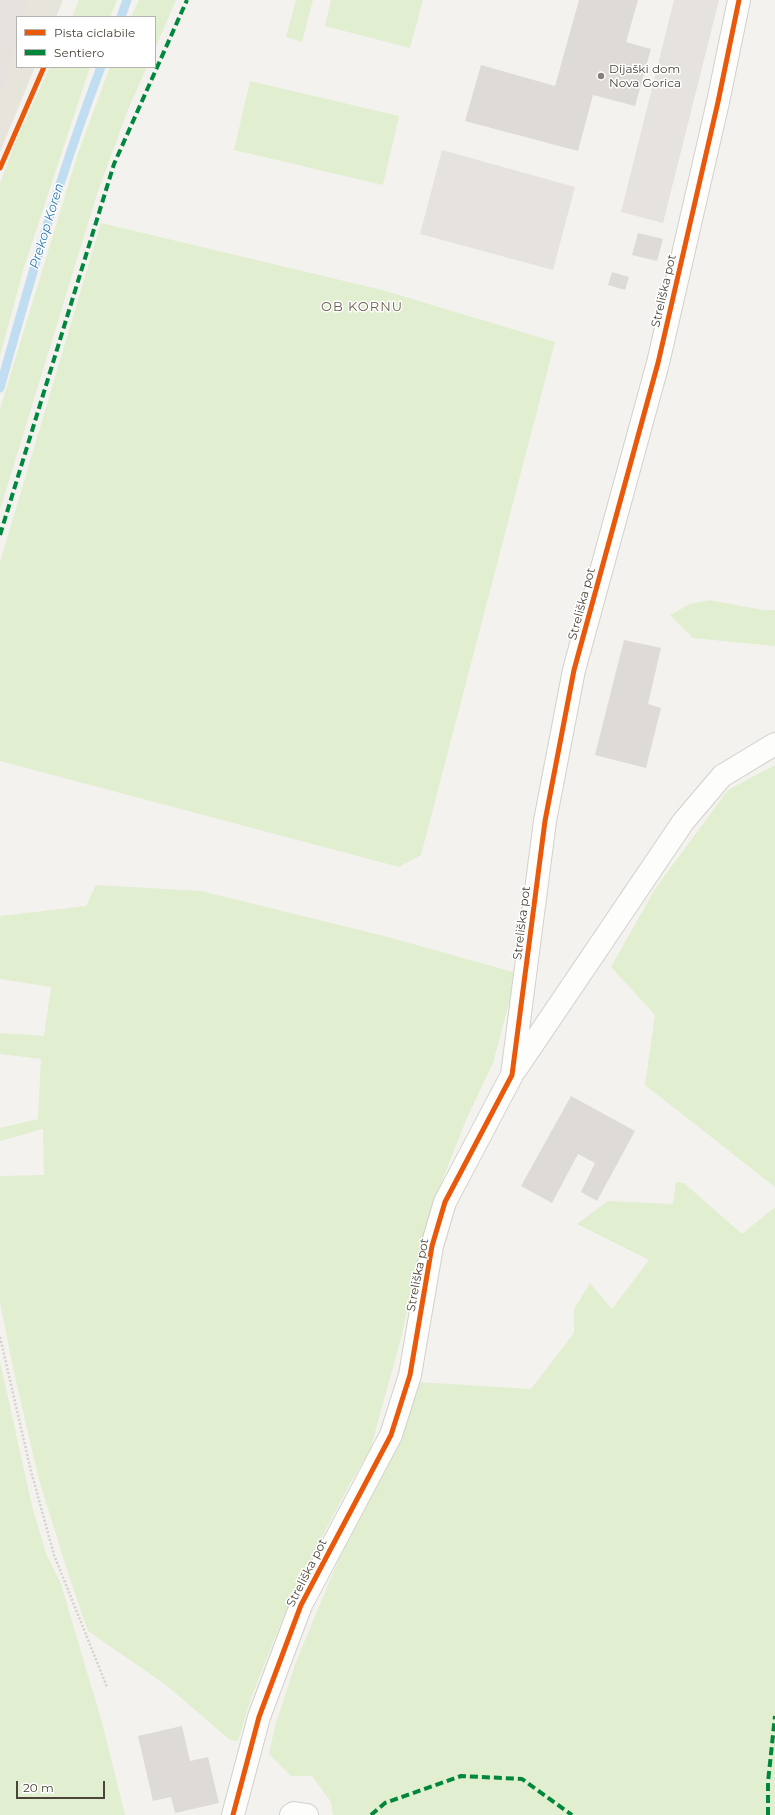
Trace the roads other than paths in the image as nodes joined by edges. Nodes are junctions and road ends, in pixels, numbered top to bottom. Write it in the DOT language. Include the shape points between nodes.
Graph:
graph roads {
  1 [pos="739,0"];
  2 [pos="775,744"];
  3 [pos="512,1075"];
  4 [pos="234,1815"];
  5 [pos="291,1815"];
  6 [pos="307,1815"];
  1 -- 3 [label="street, Streliška pot" via="658,363 574,670 545,821"];
  2 -- 3 [label="street" via="722,776 682,822"];
  3 -- 4 [label="street, Streliška pot" via="445,1202 432,1246 410,1374 391,1435 301,1605 259,1717"];
  5 -- 6 [label="street"];
}
